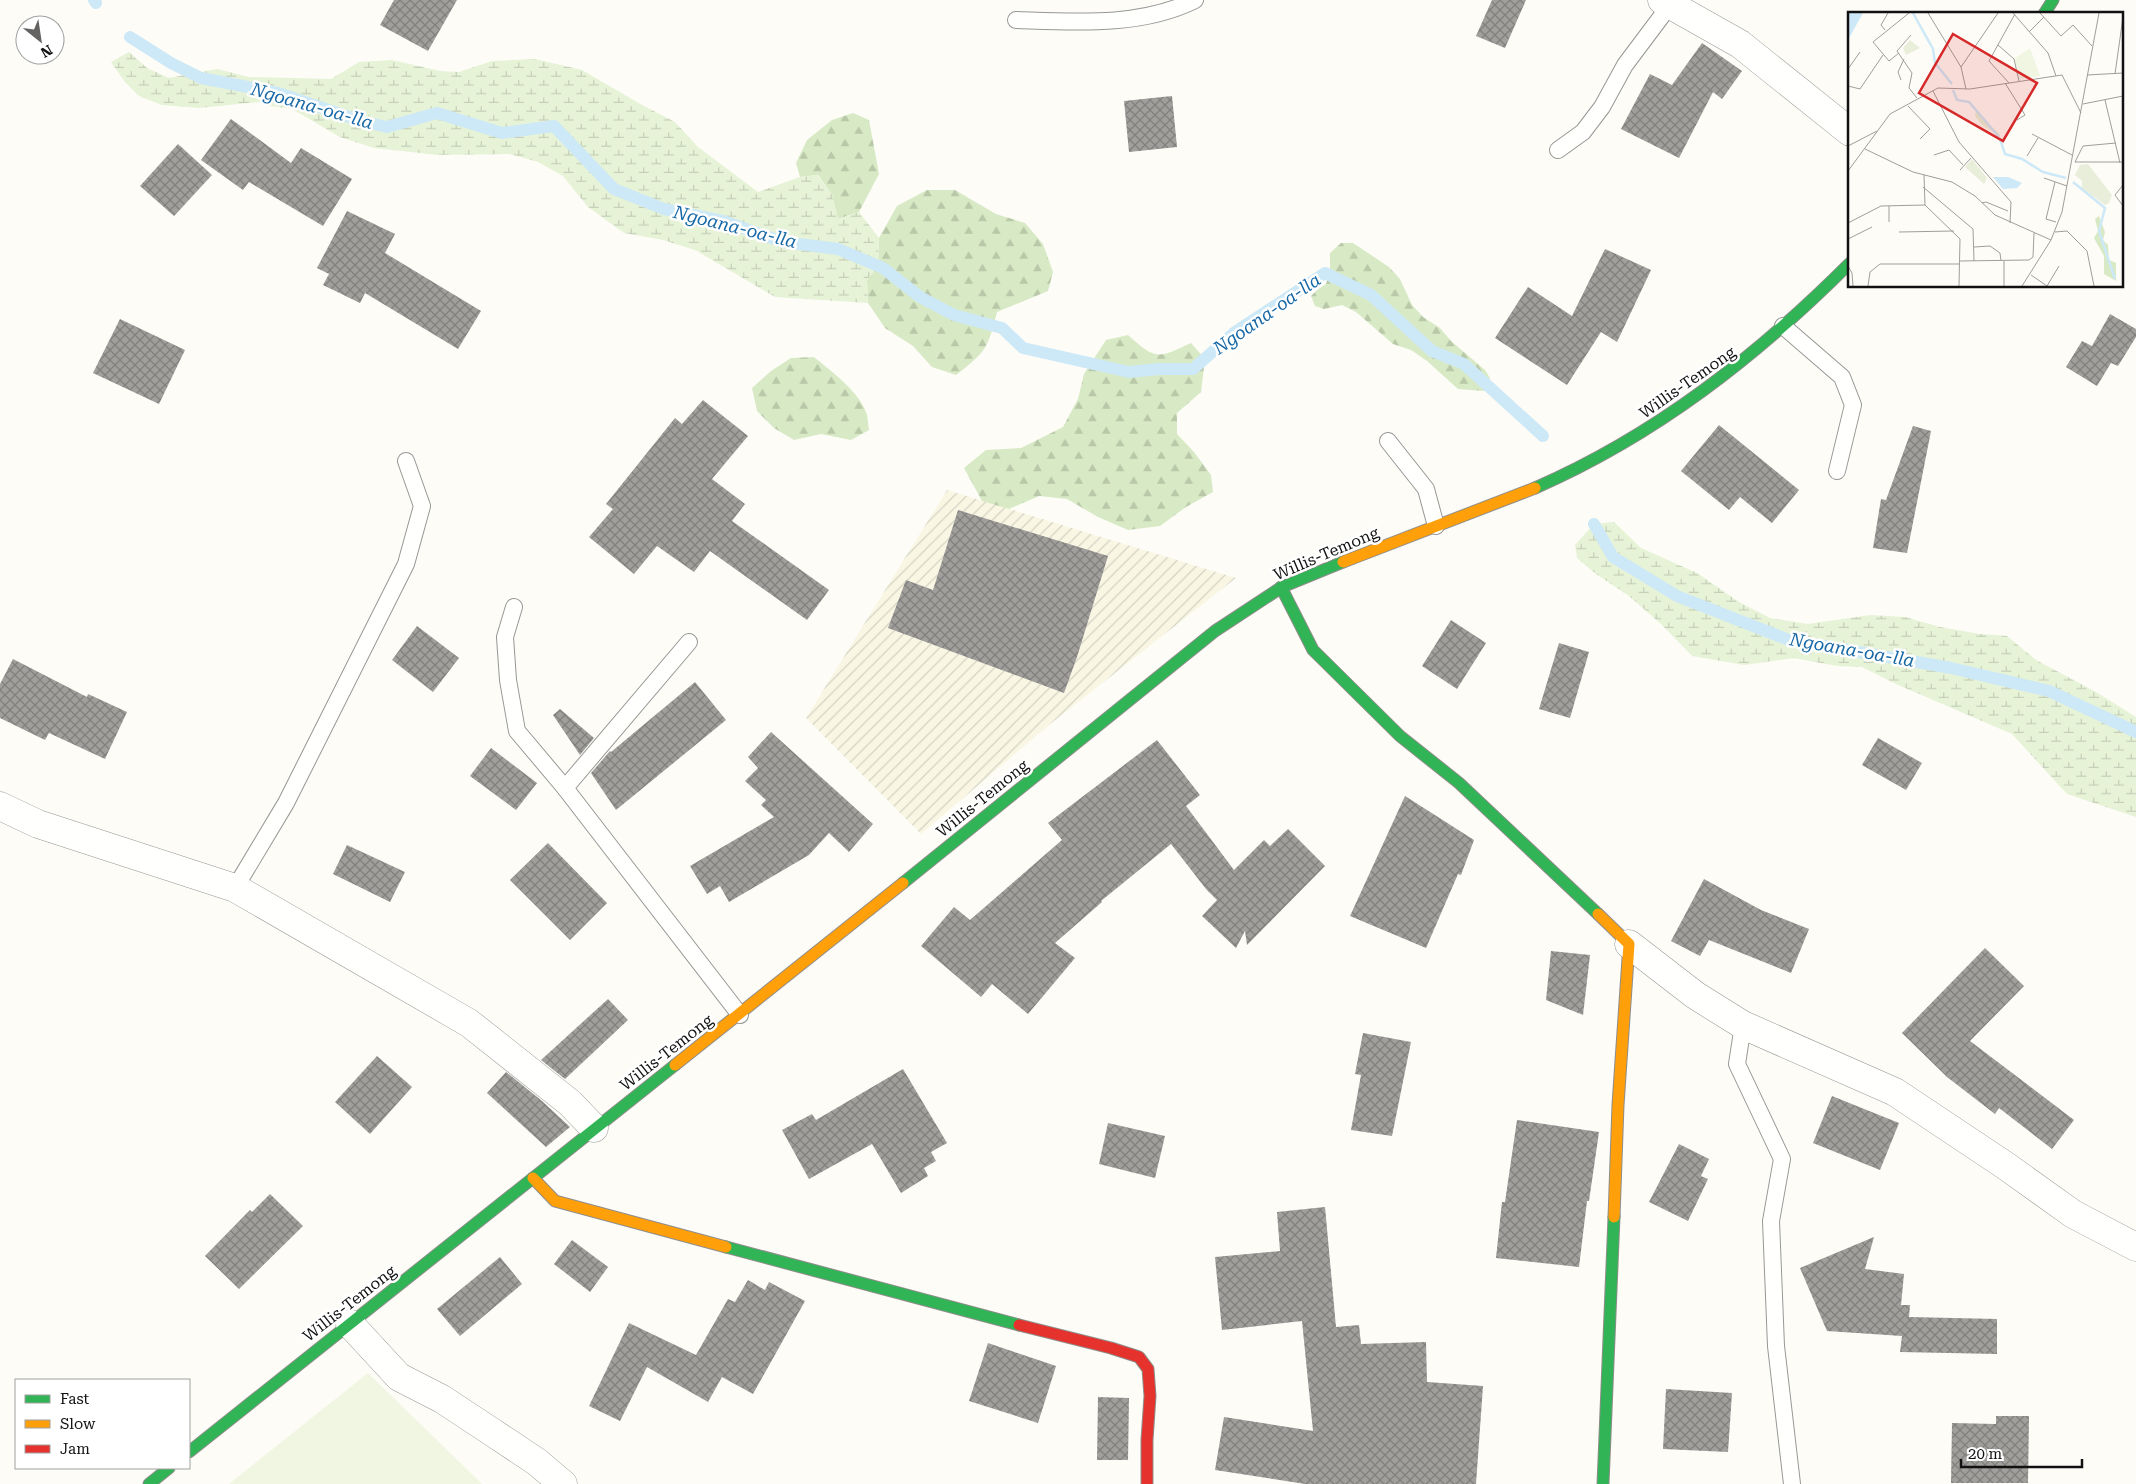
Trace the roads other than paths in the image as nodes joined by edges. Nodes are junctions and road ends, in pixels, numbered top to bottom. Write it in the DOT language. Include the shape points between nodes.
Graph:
graph roads {
  1 [pos="1195,0"];
  2 [pos="2052,0"];
  3 [pos="1666,2"];
  4 [pos="2045,12"];
  5 [pos="1016,20"];
  6 [pos="1848,130"];
  7 [pos="1558,150"];
  8 [pos="1848,265"];
  9 [pos="1783,326"];
  10 [pos="1388,442"];
  11 [pos="406,461"];
  12 [pos="1837,471"];
  13 [pos="1436,526"];
  14 [pos="1281,587"];
  15 [pos="514,607"];
  16 [pos="689,642"];
  17 [pos="565,788"];
  18 [pos="0,806"];
  19 [pos="235,888"];
  20 [pos="1629,944"];
  21 [pos="740,1014"];
  22 [pos="1743,1025"];
  23 [pos="594,1128"];
  24 [pos="533,1178"];
  25 [pos="2136,1248"];
  26 [pos="350,1324"];
  27 [pos="190,1451"];
  28 [pos="168,1469"];
  29 [pos="149,1484"];
  30 [pos="563,1484"];
  31 [pos="1147,1484"];
  32 [pos="1603,1484"];
  33 [pos="1792,1484"];
  1 -- 5 [label="lane" via="1149,17 1076,22"];
  2 -- 4 [label="main road"];
  3 -- 6 [label="street" via="1740,44"];
  3 -- 7 [label="lane" via="1602,107 1583,132"];
  8 -- 9 [label="main road, Willis-Temong"];
  9 -- 12 [label="lane" via="1842,377 1853,405"];
  9 -- 13 [label="main road, Willis-Temong" via="1752,356 1676,412 1612,451 1515,496"];
  10 -- 13 [label="lane" via="1426,489"];
  11 -- 19 [label="lane" via="422,506 406,564 286,803"];
  13 -- 14 [label="main road, Willis-Temong"];
  14 -- 20 [label="main road" via="1313,650 1400,736 1459,782"];
  14 -- 21 [label="main road, Willis-Temong" via="1215,631"];
  15 -- 17 [label="lane" via="505,637 517,732"];
  16 -- 17 [label="lane"];
  17 -- 21 [label="lane"];
  18 -- 19 [label="street" via="38,824"];
  19 -- 23 [label="street" via="469,1023 570,1103"];
  20 -- 22 [label="street" via="1695,996"];
  20 -- 32 [label="main road" via="1618,1105"];
  21 -- 23 [label="main road, Willis-Temong"];
  22 -- 25 [label="street" via="1896,1092 2073,1214"];
  22 -- 33 [label="lane" via="1737,1064 1782,1159 1771,1221 1776,1346"];
  23 -- 24 [label="main road, Willis-Temong"];
  24 -- 26 [label="main road, Willis-Temong"];
  24 -- 31 [label="main road" via="555,1201 1139,1357 1148,1369 1150,1396"];
  26 -- 27 [label="main road, Willis-Temong"];
  26 -- 30 [label="street" via="399,1377 442,1399 537,1462"];
  28 -- 29 [label="main road"];
}
